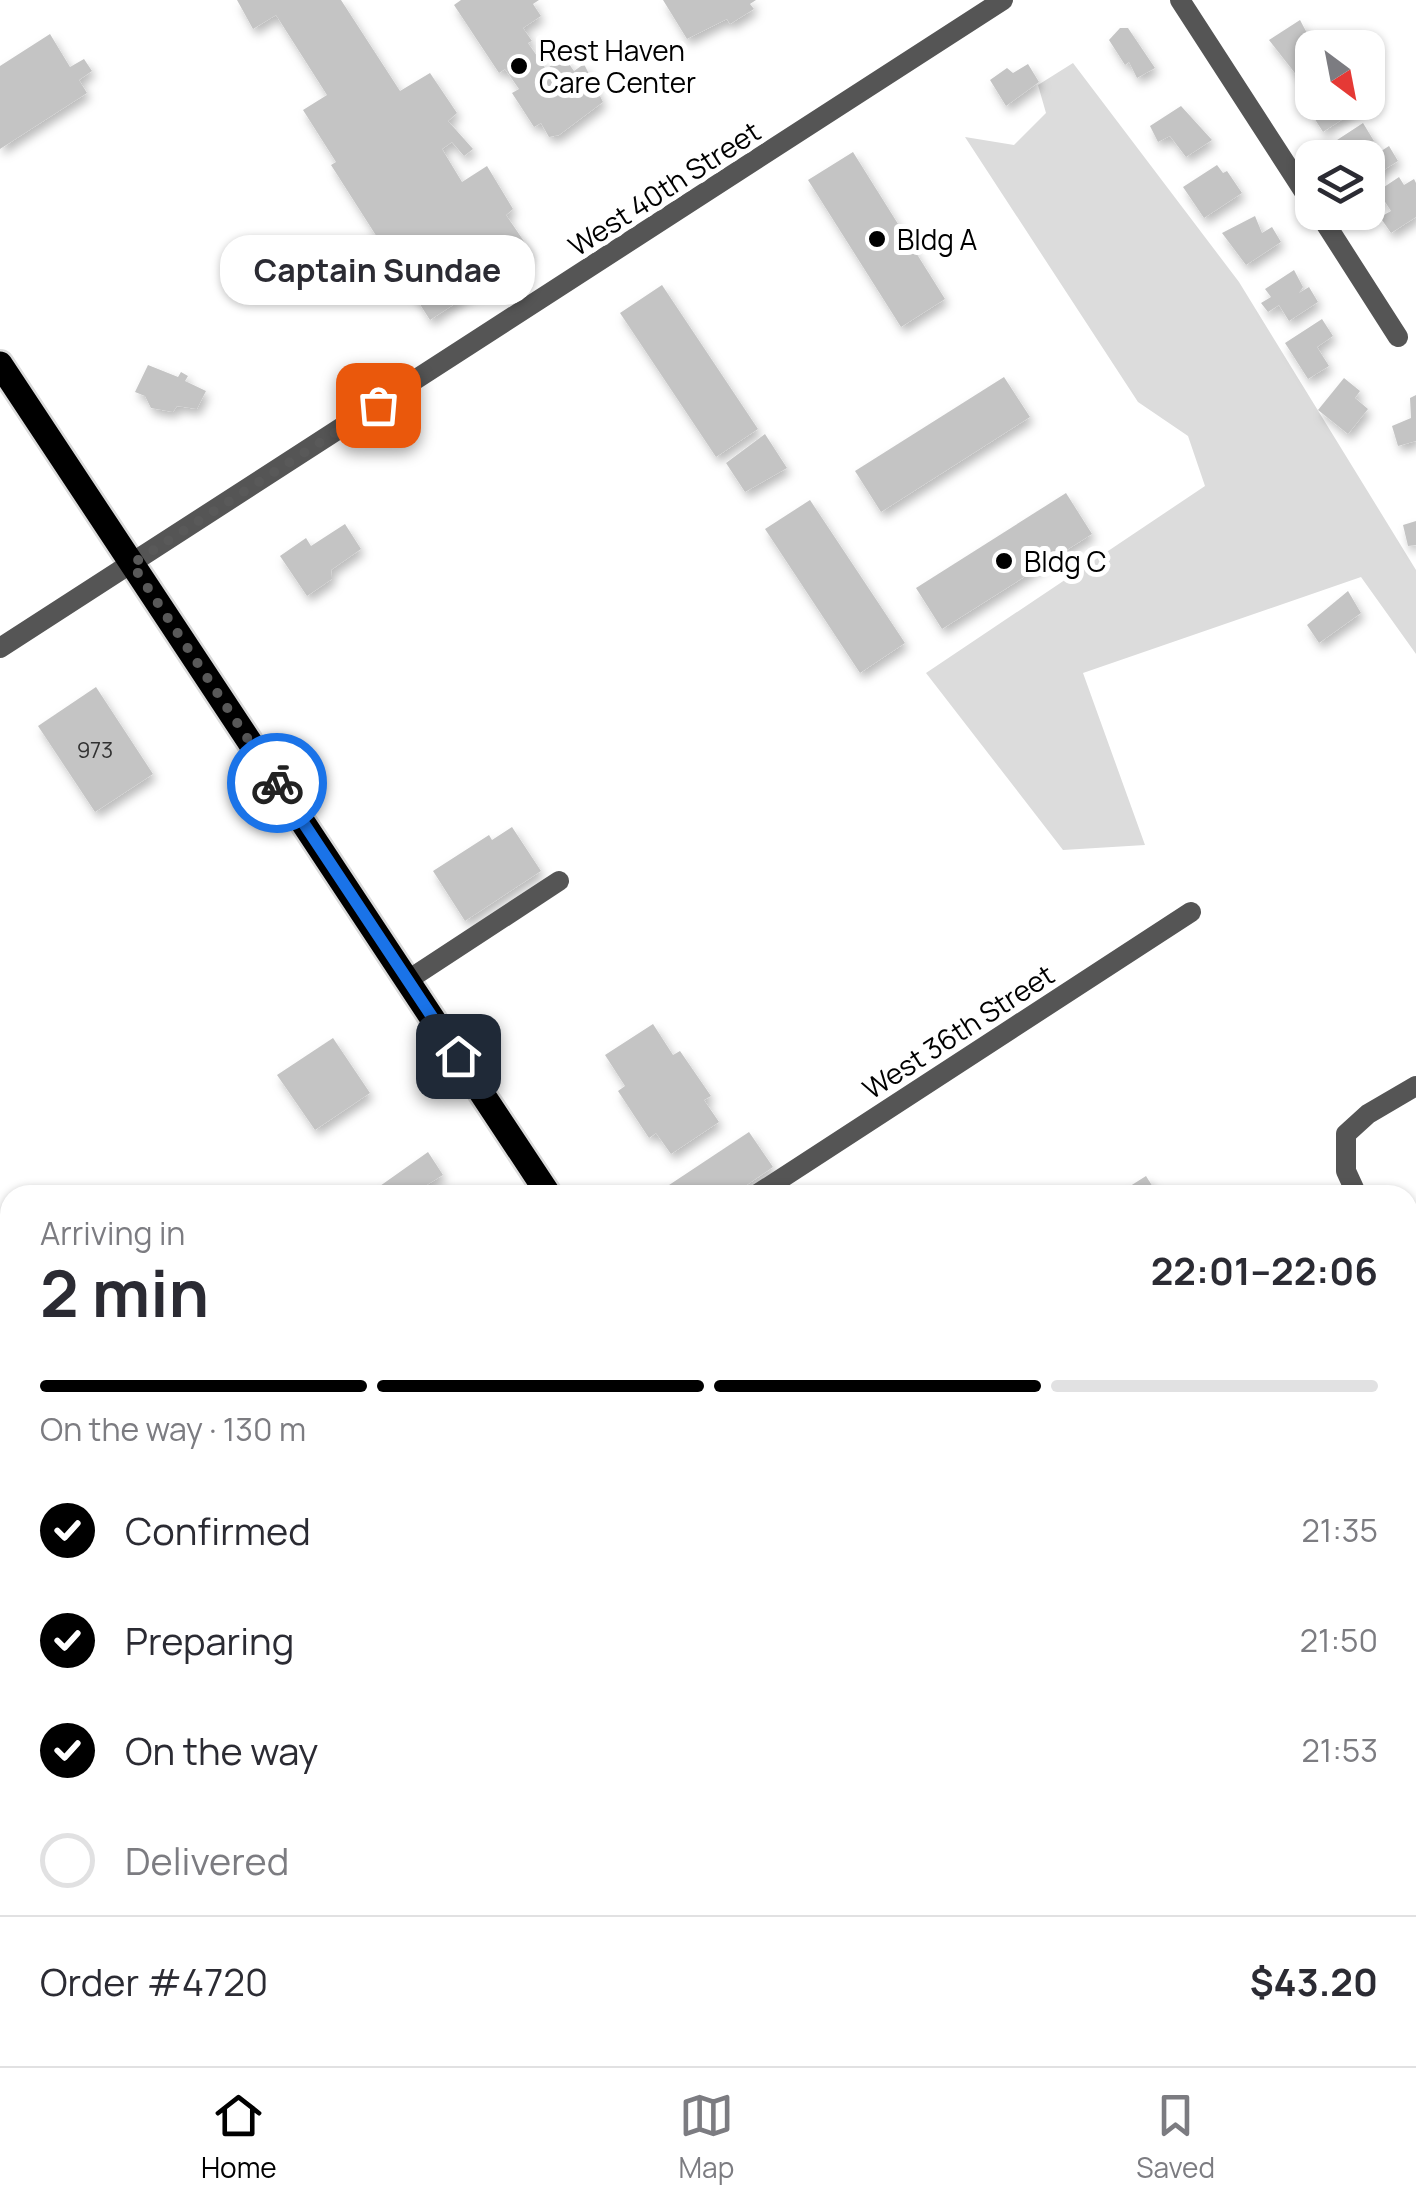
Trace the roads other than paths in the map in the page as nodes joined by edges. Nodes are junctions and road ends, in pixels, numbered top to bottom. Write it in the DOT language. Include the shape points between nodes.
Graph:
graph roads {
  1 [pos="1003,0"];
  2 [pos="1180,0"];
  3 [pos="1295,178"];
  4 [pos="1330,230"];
  5 [pos="1398,336"];
  6 [pos="0,364"];
  7 [pos="132,564"];
  8 [pos="0,648"];
  9 [pos="560,881"];
  10 [pos="1191,912"];
  11 [pos="408,980"];
  12 [pos="1416,1086"];
  13 [pos="542,1185"];
  14 [pos="771,1185"];
  15 [pos="1352,1185"];
  1 -- 7 [label="street, West 40th Street"];
  2 -- 3 [label="street"];
  4 -- 5 [label="street"];
  6 -- 7 [label="main road"];
  7 -- 8 [label="street, West 40th Street"];
  7 -- 11 [label="main road"];
  9 -- 11 [label="street"];
  10 -- 14 [label="street, West 36th Street"];
  11 -- 13 [label="main road"];
  12 -- 15 [label="street" via="1346,1134"];
}
